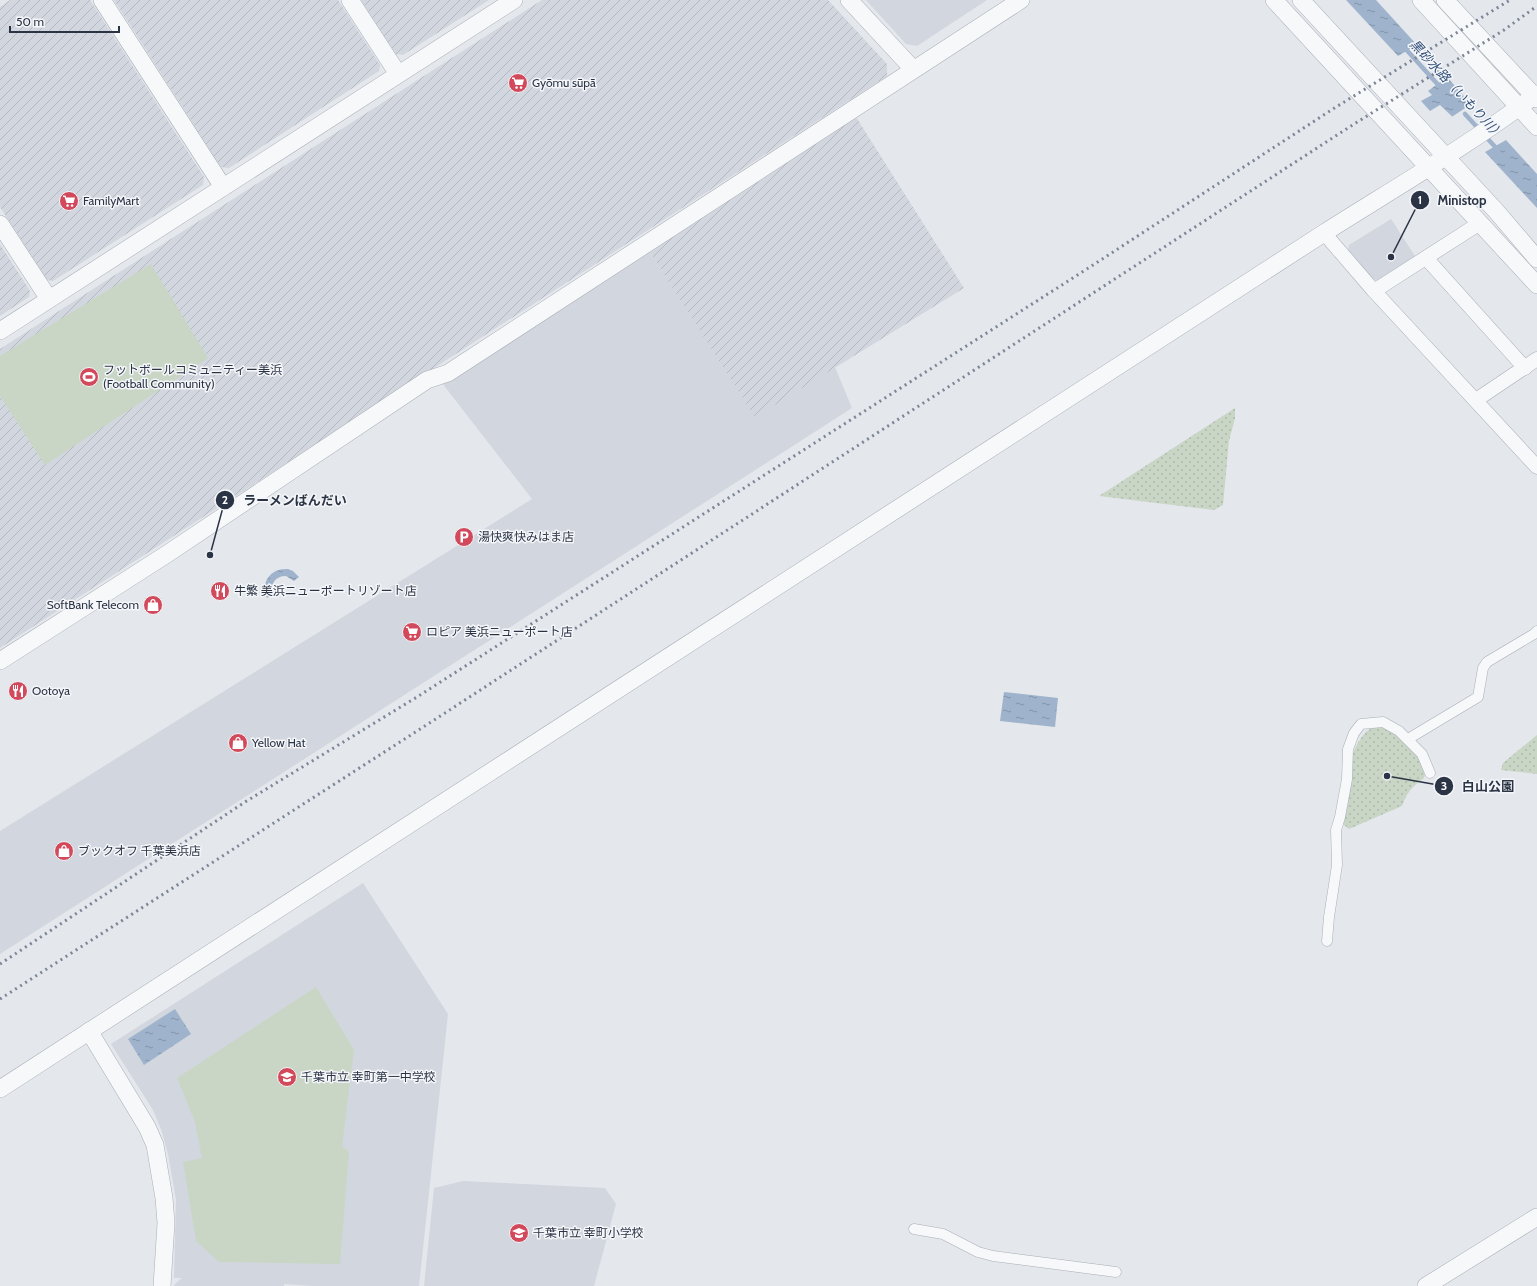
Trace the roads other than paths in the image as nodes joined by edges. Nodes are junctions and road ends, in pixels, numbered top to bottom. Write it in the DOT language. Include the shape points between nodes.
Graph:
graph roads {
  1 [pos="102,0"];
  2 [pos="350,0"];
  3 [pos="514,0"];
  4 [pos="849,0"];
  5 [pos="1021,0"];
  6 [pos="1274,0"];
  7 [pos="1301,0"];
  8 [pos="1421,0"];
  9 [pos="1449,1"];
  10 [pos="1433,14"];
  11 [pos="913,69"];
  12 [pos="398,74"];
  13 [pos="1536,96"];
  14 [pos="1519,107"];
  15 [pos="1537,127"];
  16 [pos="1446,156"];
  17 [pos="1428,167"];
  18 [pos="223,187"];
  19 [pos="1480,223"];
  20 [pos="0,224"];
  21 [pos="1324,233"];
  22 [pos="1426,258"];
  23 [pos="1537,259"];
  24 [pos="1537,285"];
  25 [pos="1374,291"];
  26 [pos="49,299"];
  27 [pos="0,331"];
  28 [pos="1537,359"];
  29 [pos="1525,368"];
  30 [pos="1476,400"];
  31 [pos="1537,467"];
  32 [pos="1537,631"];
  33 [pos="0,662"];
  34 [pos="1408,739"];
  35 [pos="1430,773"];
  36 [pos="1327,941"];
  37 [pos="88,1031"];
  38 [pos="0,1089"];
  39 [pos="1537,1217"];
  40 [pos="914,1229"];
  41 [pos="1116,1272"];
  42 [pos="162,1286"];
  43 [pos="1426,1286"];
  1 -- 18 [label="street"];
  2 -- 12 [label="street"];
  3 -- 12 [label="street"];
  4 -- 11 [label="street"];
  5 -- 11 [label="street"];
  6 -- 17 [label="street"];
  7 -- 16 [label="street"];
  8 -- 10 [label="street"];
  9 -- 10 [label="street"];
  9 -- 13 [label="street"];
  10 -- 14 [label="street"];
  11 -- 33 [label="street" via="448,373 427,380"];
  12 -- 18 [label="street"];
  13 -- 14 [label="street"];
  14 -- 15 [label="street"];
  14 -- 16 [label="street"];
  16 -- 17 [label="street"];
  16 -- 23 [label="street"];
  17 -- 19 [label="street"];
  17 -- 21 [label="street"];
  18 -- 26 [label="street"];
  19 -- 22 [label="street"];
  19 -- 24 [label="street"];
  20 -- 26 [label="street"];
  21 -- 25 [label="street"];
  21 -- 37 [label="street"];
  22 -- 25 [label="street"];
  22 -- 29 [label="street"];
  25 -- 30 [label="street"];
  26 -- 27 [label="street"];
  28 -- 29 [label="street"];
  29 -- 30 [label="street"];
  30 -- 31 [label="street"];
  32 -- 34 [label="street" via="1487,662 1483,668 1478,697"];
  34 -- 35 [label="street" via="1422,754"];
  34 -- 36 [label="street" via="1383,722 1361,724 1354,733 1348,749 1347,779 1336,830 1337,865 1328,917"];
  37 -- 38 [label="street"];
  37 -- 42 [label="street" via="147,1127 155,1145 166,1223"];
  39 -- 43 [label="street"];
  40 -- 41 [label="street" via="943,1234 978,1252 994,1256"];
}
